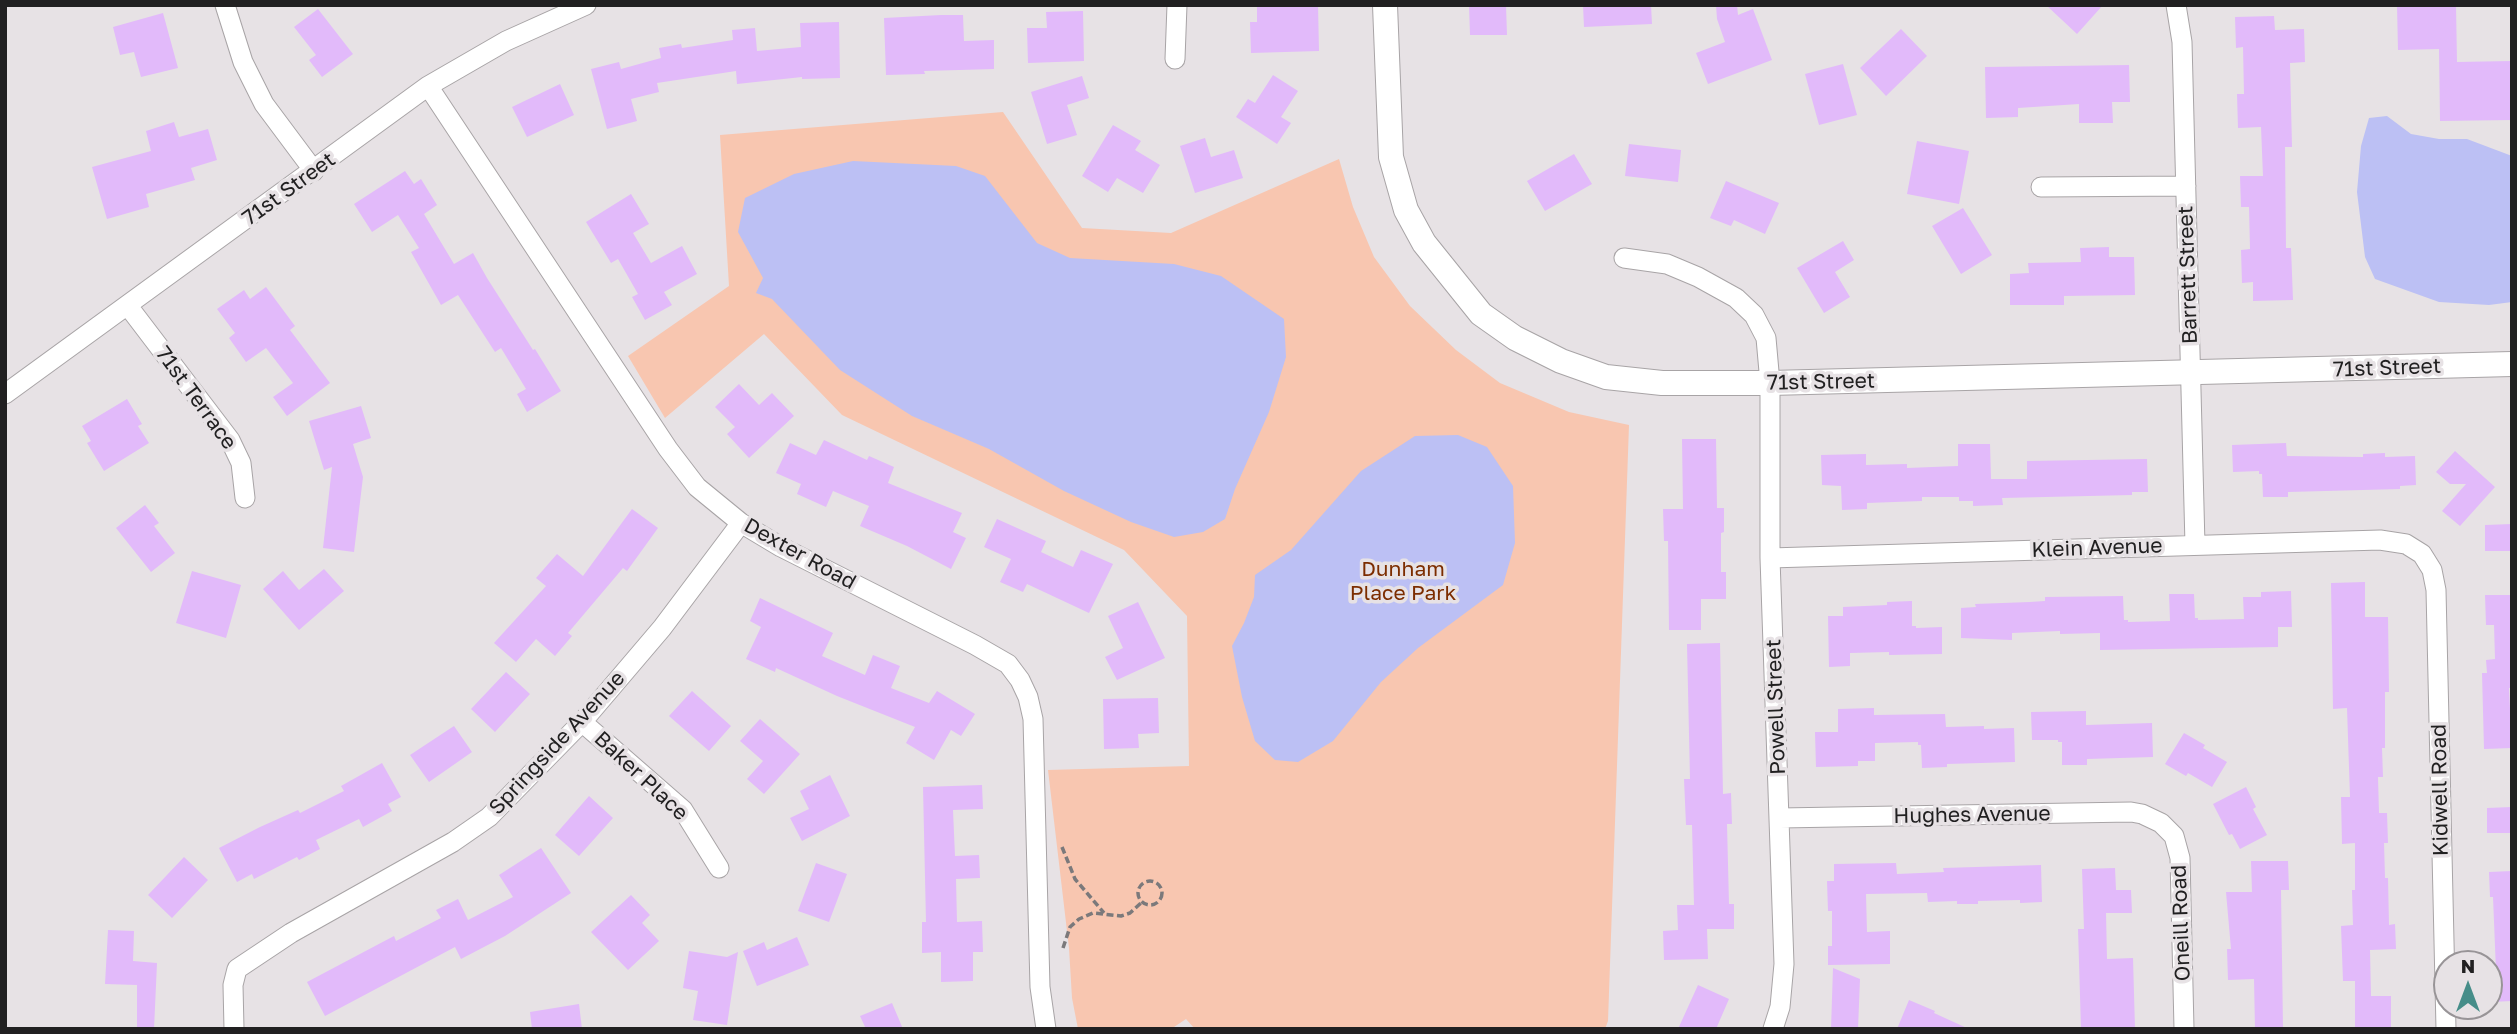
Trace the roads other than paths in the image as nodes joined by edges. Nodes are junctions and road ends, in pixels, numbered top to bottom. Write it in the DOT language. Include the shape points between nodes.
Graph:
graph roads {
  1 [pos="225,5"];
  2 [pos="586,5"];
  3 [pos="1177,5"];
  4 [pos="1384,5"];
  5 [pos="2176,5"];
  6 [pos="1175,59"];
  7 [pos="428,86"];
  8 [pos="314,171"];
  9 [pos="2186,186"];
  10 [pos="2040,187"];
  11 [pos="1624,258"];
  12 [pos="128,306"];
  13 [pos="2512,364"];
  14 [pos="2191,373"];
  15 [pos="1770,383"];
  16 [pos="5,394"];
  17 [pos="245,498"];
  18 [pos="741,523"];
  19 [pos="2195,545"];
  20 [pos="2422,554"];
  21 [pos="1770,558"];
  22 [pos="582,722"];
  23 [pos="1780,818"];
  24 [pos="2161,823"];
  25 [pos="719,868"];
  26 [pos="234,1029"];
  27 [pos="1046,1029"];
  28 [pos="1773,1029"];
  29 [pos="2184,1029"];
  30 [pos="2446,1029"];
  1 -- 8 [label="street" via="243,62 264,104"];
  2 -- 7 [label="street, 71st Street" via="506,41"];
  3 -- 6 [label="street"];
  4 -- 15 [label="street, 71st Street" via="1391,158 1406,210 1424,243 1481,314 1515,338 1606,377 1662,383"];
  5 -- 9 [label="street, Barrett Street" via="2182,42"];
  7 -- 8 [label="street, 71st Street"];
  7 -- 18 [label="street, Dexter Road" via="668,449 697,487"];
  8 -- 12 [label="street, 71st Street"];
  9 -- 10 [label="street"];
  9 -- 14 [label="street, Barrett Street"];
  11 -- 15 [label="street, Powell Street" via="1667,264 1736,298 1754,315 1766,338"];
  12 -- 16 [label="street, 71st Street"];
  12 -- 17 [label="street, 71st Terrace" via="230,440 241,463"];
  13 -- 14 [label="street, 71st Street"];
  14 -- 15 [label="street, 71st Street"];
  14 -- 19 [label="street, Barrett Street"];
  15 -- 21 [label="street, Powell Street"];
  18 -- 22 [label="street, Springside Avenue" via="662,628"];
  18 -- 27 [label="street, Dexter Road" via="975,645 1007,664 1020,680 1032,719 1040,987"];
  19 -- 20 [label="street, Klein Avenue" via="2381,540 2406,544"];
  19 -- 21 [label="street, Klein Avenue"];
  20 -- 30 [label="street, Kidwell Road" via="2432,570 2436,590"];
  21 -- 23 [label="street, Powell Street"];
  22 -- 25 [label="street, Baker Place" via="683,810"];
  22 -- 26 [label="street, Springside Avenue" via="489,817 291,933 237,970"];
  23 -- 24 [label="street, Hughes Avenue" via="2131,812"];
  23 -- 28 [label="street, Powell Street" via="1784,964"];
  24 -- 29 [label="street, Oneill Road" via="2174,836 2180,858"];
}
